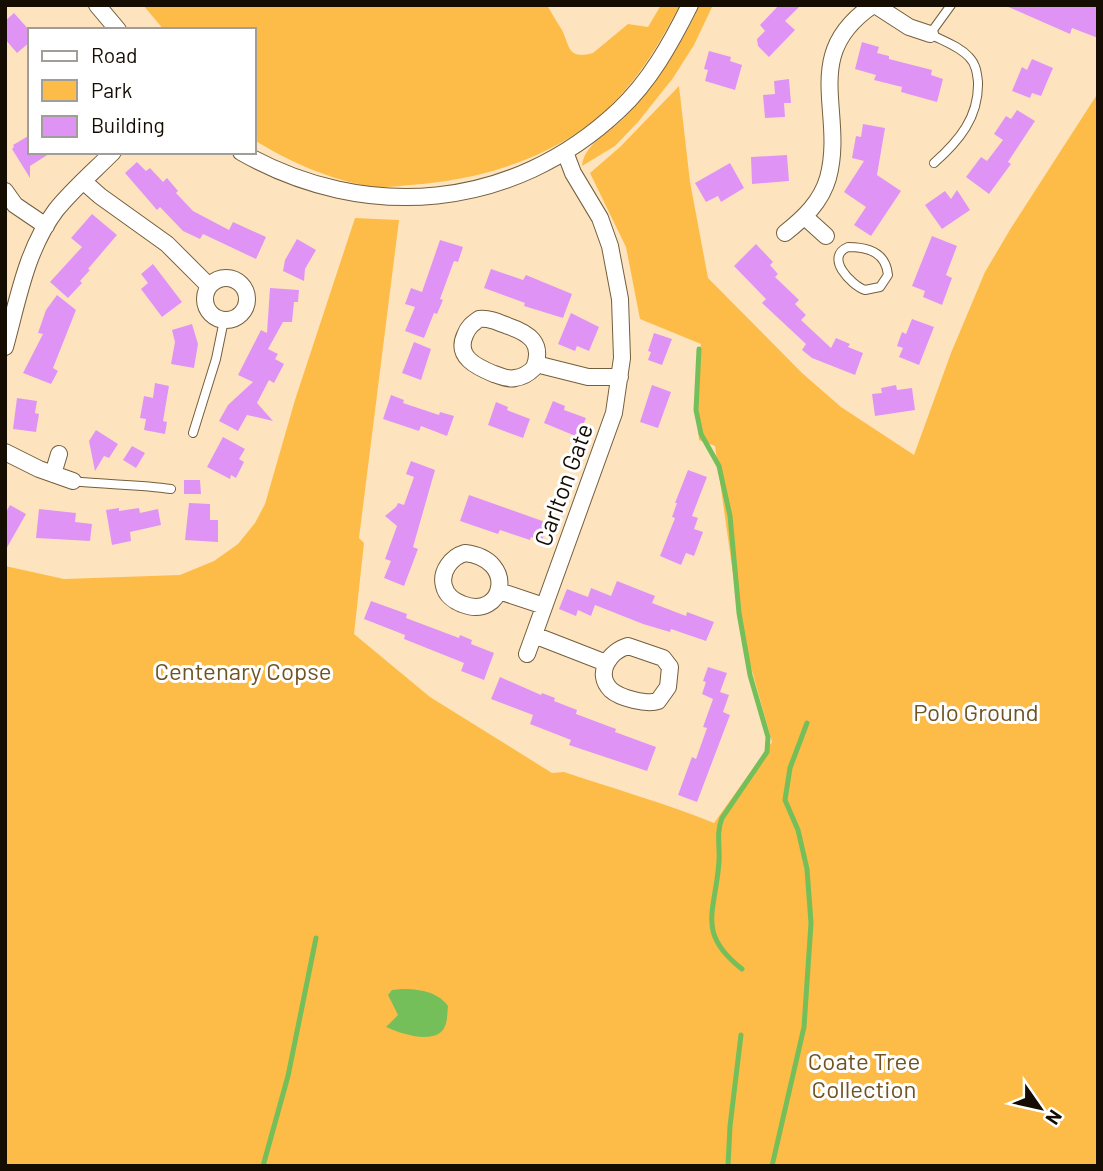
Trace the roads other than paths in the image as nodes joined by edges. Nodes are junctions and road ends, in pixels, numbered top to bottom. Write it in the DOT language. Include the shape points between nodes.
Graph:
graph roads {
  1 [pos="97,5"];
  2 [pos="690,5"];
  3 [pos="874,5"];
  4 [pos="951,5"];
  5 [pos="116,28"];
  6 [pos="930,34"];
  7 [pos="565,152"];
  8 [pos="111,154"];
  9 [pos="245,154"];
  10 [pos="934,163"];
  11 [pos="83,181"];
  12 [pos="5,191"];
  13 [pos="805,217"];
  14 [pos="46,226"];
  15 [pos="785,233"];
  16 [pos="826,236"];
  17 [pos="842,250"];
  18 [pos="209,286"];
  19 [pos="224,320"];
  20 [pos="6,340"];
  21 [pos="536,364"];
  22 [pos="620,377"];
  23 [pos="192,433"];
  24 [pos="5,453"];
  25 [pos="60,454"];
  26 [pos="53,474"];
  27 [pos="73,481"];
  28 [pos="171,489"];
  29 [pos="499,591"];
  30 [pos="544,606"];
  31 [pos="534,635"];
  32 [pos="527,654"];
  33 [pos="606,663"];
  1 -- 5 [label="street"];
  2 -- 7 [label="street" via="638,90"];
  3 -- 6 [label="street"];
  3 -- 13 [label="street" via="845,29 832,57 828,82 830,169"];
  4 -- 6 [label="lane"];
  6 -- 10 [label="lane" via="967,55 975,66 978,85 971,120"];
  7 -- 9 [label="street" via="495,184 392,199 322,187"];
  7 -- 22 [label="street, Carlton Gate" via="600,218 616,269 622,329"];
  8 -- 11 [label="street"];
  11 -- 14 [label="street"];
  11 -- 18 [label="street" via="167,244"];
  12 -- 14 [label="street" via="15,205"];
  13 -- 15 [label="street"];
  13 -- 16 [label="street"];
  14 -- 20 [label="street" via="28,261"];
  16 -- 17 [label="lane"];
  17 -- 17 [label="lane" via="859,247 877,253 887,268 885,282 871,291 855,286 841,269"];
  18 -- 19 [label="street" via="204,296 207,310"];
  18 -- 19 [label="street" via="231,278 246,292 243,312"];
  19 -- 23 [label="lane"];
  21 -- 21 [label="street" via="524,376 507,378 470,362 462,341 472,324 490,320 530,336"];
  21 -- 22 [label="street" via="589,377"];
  22 -- 30 [label="street, Carlton Gate" via="614,413"];
  24 -- 26 [label="street"];
  25 -- 26 [label="street"];
  26 -- 27 [label="street"];
  27 -- 28 [label="lane"];
  29 -- 30 [label="street"];
  30 -- 31 [label="street, Carlton Gate"];
  31 -- 32 [label="street, Carlton Gate"];
  31 -- 33 [label="street"];
}
